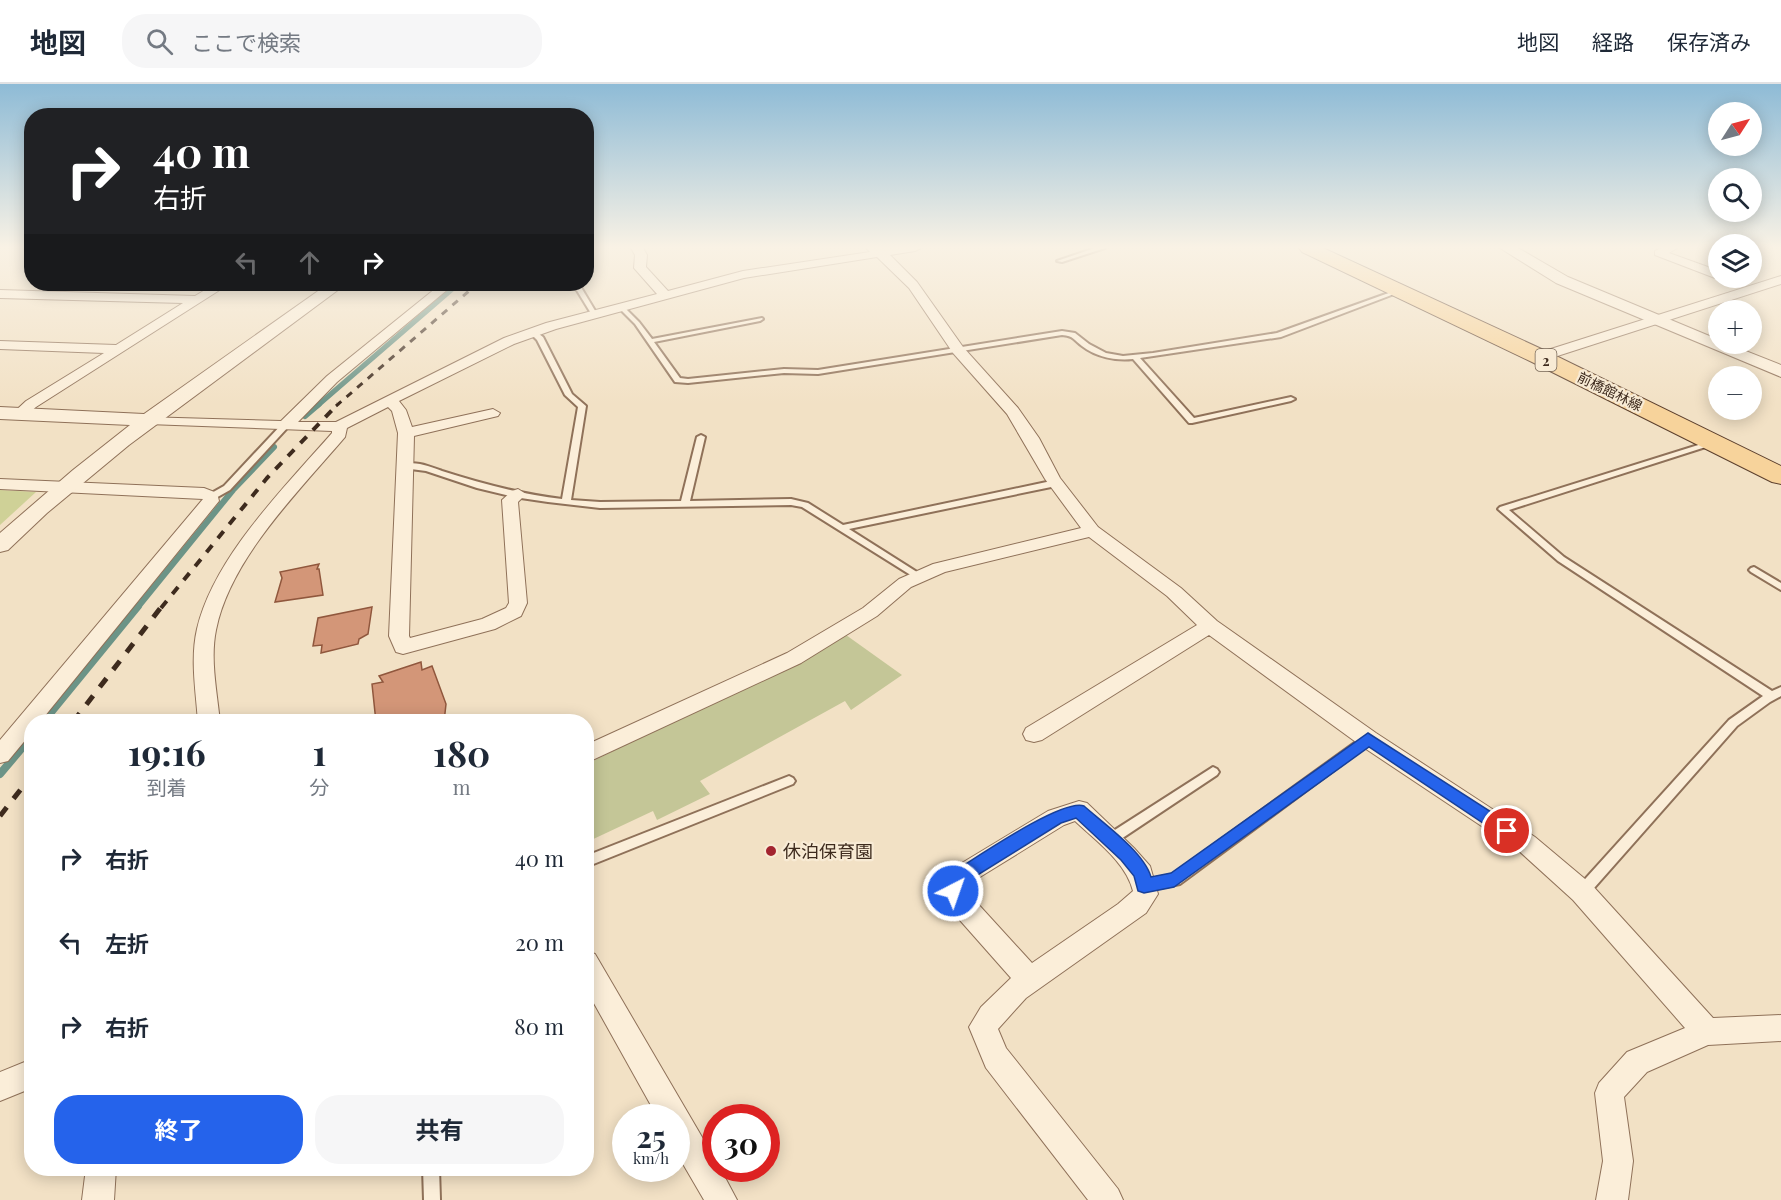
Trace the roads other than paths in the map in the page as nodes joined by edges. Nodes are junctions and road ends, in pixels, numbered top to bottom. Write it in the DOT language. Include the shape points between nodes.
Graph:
graph roads {
  1 [pos="196,300"];
  2 [pos="316,300"];
  3 [pos="428,300"];
  4 [pos="586,300"];
  5 [pos="648,300"];
  6 [pos="924,300"];
  7 [pos="1374,300"];
  8 [pos="1418,300"];
  9 [pos="1610,300"];
  10 [pos="1718,300"];
  11 [pos="622,308"];
  12 [pos="594,314"];
  13 [pos="760,319"];
  14 [pos="1658,320"];
  15 [pos="533,332"];
  16 [pos="650,341"];
  17 [pos="0,345"];
  18 [pos="117,349"];
  19 [pos="958,350"];
  20 [pos="1135,357"];
  21 [pos="1540,357"];
  22 [pos="1781,372"];
  23 [pos="1291,399"];
  24 [pos="391,401"];
  25 [pos="10,413"];
  26 [pos="493,413"];
  27 [pos="148,420"];
  28 [pos="285,426"];
  29 [pos="339,426"];
  30 [pos="406,433"];
  31 [pos="701,438"];
  32 [pos="1715,443"];
  33 [pos="406,466"];
  34 [pos="1781,476"];
  35 [pos="1056,483"];
  36 [pos="0,484"];
  37 [pos="64,487"];
  38 [pos="518,494"];
  39 [pos="211,497"];
  40 [pos="566,502"];
  41 [pos="685,504"];
  42 [pos="841,528"];
  43 [pos="1092,531"];
  44 [pos="0,545"];
  45 [pos="1754,570"];
  46 [pos="917,576"];
  47 [pos="1781,587"];
  48 [pos="1209,626"];
  49 [pos="1776,694"];
  50 [pos="34,714"];
  51 [pos="208,714"];
  52 [pos="24,726"];
  53 [pos="1034,734"];
  54 [pos="1368,739"];
  55 [pos="594,750"];
  56 [pos="0,755"];
  57 [pos="1214,772"];
  58 [pos="789,781"];
  59 [pos="1111,839"];
  60 [pos="594,859"];
  61 [pos="1144,885"];
  62 [pos="1582,892"];
  63 [pos="594,977"];
  64 [pos="1030,980"];
  65 [pos="1781,1028"];
  66 [pos="1707,1032"];
  67 [pos="24,1076"];
  68 [pos="0,1087"];
  69 [pos="666,1104"];
  70 [pos="690,1146"];
  71 [pos="100,1176"];
  72 [pos="431,1176"];
  73 [pos="98,1200"];
  74 [pos="432,1200"];
  75 [pos="721,1200"];
  76 [pos="1107,1200"];
  77 [pos="1612,1200"];
  1 -- 18 [label="street"];
  2 -- 27 [label="street"];
  3 -- 28 [label="street" via="332,379"];
  4 -- 12 [label="lane"];
  5 -- 11 [label="street"];
  6 -- 19 [label="street"];
  7 -- 20 [label="lane" via="1278,335"];
  8 -- 21 [label="main road, 前橋館林線 / 2"];
  9 -- 14 [label="street"];
  10 -- 14 [label="street"];
  11 -- 12 [label="street"];
  11 -- 16 [label="lane"];
  12 -- 15 [label="street"];
  13 -- 16 [label="lane"];
  14 -- 21 [label="street"];
  14 -- 22 [label="street"];
  15 -- 24 [label="street"];
  15 -- 40 [label="lane" via="569,395 582,406"];
  16 -- 19 [label="lane" via="678,380 688,381 784,371 818,372"];
  17 -- 18 [label="street"];
  18 -- 25 [label="street" via="31,404"];
  19 -- 20 [label="lane" via="1062,333 1073,334 1104,355"];
  19 -- 35 [label="street" via="1013,411"];
  20 -- 23 [label="lane" via="1192,421"];
  21 -- 32 [label="main road, 前橋館林線 / 2"];
  24 -- 29 [label="street"];
  24 -- 30 [label="street" via="399,410"];
  25 -- 27 [label="street"];
  26 -- 30 [label="street"];
  27 -- 28 [label="street"];
  27 -- 37 [label="street"];
  28 -- 29 [label="street"];
  28 -- 39 [label="lane" via="227,488"];
  29 -- 51 [label="street" via="340,434 270,515 212,607 204,648"];
  30 -- 33 [label="street"];
  31 -- 41 [label="lane"];
  32 -- 34 [label="main road, 前橋館林線 / 2"];
  32 -- 49 [label="lane" via="1503,509 1561,559"];
  33 -- 38 [label="lane" via="430,468"];
  33 -- 38 [label="street" via="399,636 403,647 488,624 514,612 518,603 510,500"];
  35 -- 42 [label="lane"];
  35 -- 43 [label="street"];
  36 -- 37 [label="street"];
  37 -- 39 [label="street" via="204,493"];
  37 -- 44 [label="street"];
  38 -- 40 [label="lane"];
  39 -- 50 [label="street"];
  40 -- 41 [label="lane" via="600,506"];
  41 -- 42 [label="lane" via="791,502 805,505"];
  42 -- 46 [label="lane"];
  43 -- 46 [label="street"];
  43 -- 48 [label="street" via="1174,592"];
  45 -- 47 [label="lane"];
  46 -- 55 [label="street" via="870,612 794,658"];
  48 -- 53 [label="street"];
  48 -- 54 [label="street"];
  49 -- 62 [label="lane" via="1733,723"];
  52 -- 56 [label="street"];
  54 -- 61 [label="lane" via="1174,880"];
  54 -- 62 [label="street" via="1527,844"];
  57 -- 59 [label="lane"];
  58 -- 60 [label="lane"];
  59 -- 61 [label="street" via="1142,873"];
  59 -- 64 [label="street" via="1078,810 1056,818 956,879 953,891 959,901"];
  61 -- 64 [label="street" via="1146,894 1137,905"];
  62 -- 66 [label="street"];
  63 -- 69 [label="street"];
  64 -- 76 [label="street" via="1006,996 983,1026 996,1058"];
  65 -- 66 [label="street"];
  66 -- 77 [label="street" via="1637,1062 1609,1093 1619,1178"];
  67 -- 68 [label="street"];
  70 -- 75 [label="street"];
  71 -- 73 [label="street"];
  72 -- 74 [label="lane"];
}
